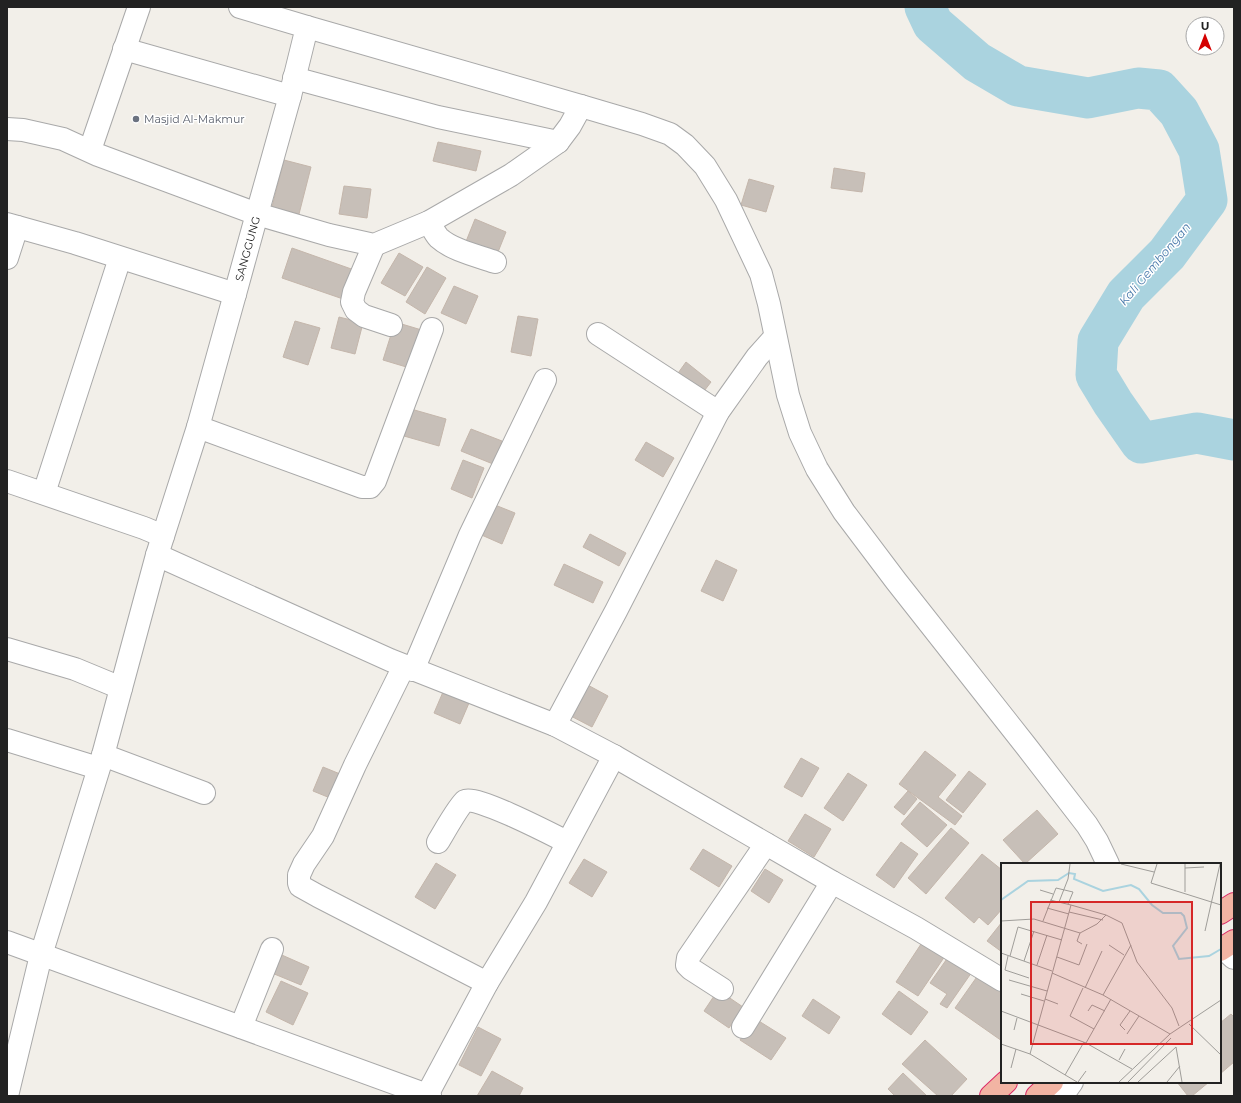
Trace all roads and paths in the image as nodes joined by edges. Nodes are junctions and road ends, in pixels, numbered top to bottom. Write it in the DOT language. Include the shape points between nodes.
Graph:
graph roads {
  1 [pos="139,7"];
  2 [pos="240,7"];
  3 [pos="285,13"];
  4 [pos="307,27"];
  5 [pos="124,49"];
  6 [pos="292,87"];
  7 [pos="581,106"];
  8 [pos="7,129"];
  9 [pos="558,142"];
  10 [pos="90,150"];
  11 [pos="256,214"];
  12 [pos="429,222"];
  13 [pos="12,225"];
  14 [pos="374,245"];
  15 [pos="7,258"];
  16 [pos="120,258"];
  17 [pos="494,262"];
  18 [pos="236,294"];
  19 [pos="391,325"];
  20 [pos="432,329"];
  21 [pos="598,334"];
  22 [pos="775,337"];
  23 [pos="544,380"];
  24 [pos="718,412"];
  25 [pos="198,427"];
  26 [pos="7,481"];
  27 [pos="44,494"];
  28 [pos="160,546"];
  29 [pos="7,650"];
  30 [pos="408,668"];
  31 [pos="121,688"];
  32 [pos="555,725"];
  33 [pos="7,740"];
  34 [pos="614,756"];
  35 [pos="101,762"];
  36 [pos="204,793"];
  37 [pos="438,842"];
  38 [pos="567,842"];
  39 [pos="766,844"];
  40 [pos="1108,863"];
  41 [pos="832,882"];
  42 [pos="1234,904"];
  43 [pos="1221,912"];
  44 [pos="7,942"];
  45 [pos="272,949"];
  46 [pos="42,955"];
  47 [pos="1001,979"];
  48 [pos="487,983"];
  49 [pos="722,989"];
  50 [pos="241,1026"];
  51 [pos="743,1027"];
  52 [pos="1005,1083"];
  53 [pos="1051,1083"];
  54 [pos="1071,1083"];
  55 [pos="417,1094"];
  56 [pos="7,1096"];
  57 [pos="991,1096"];
  58 [pos="1037,1096"];
  59 [pos="1062,1096"];
  1 -- 5 [label="street"];
  2 -- 3 [label="street"];
  3 -- 4 [label="street"];
  4 -- 6 [label="street, SANGGUNG"];
  4 -- 7 [label="street"];
  5 -- 6 [label="street"];
  5 -- 10 [label="street"];
  6 -- 9 [label="street"];
  6 -- 11 [label="street, SANGGUNG"];
  7 -- 9 [label="street"];
  7 -- 22 [label="street" via="670,134 685,145 705,166 726,200 761,274"];
  8 -- 10 [label="street" via="63,139"];
  9 -- 12 [label="street" via="511,176"];
  10 -- 11 [label="street"];
  11 -- 14 [label="street"];
  11 -- 18 [label="street, SANGGUNG"];
  12 -- 14 [label="street"];
  12 -- 17 [label="street" via="438,238 470,254"];
  13 -- 15 [label="street"];
  13 -- 16 [label="street"];
  14 -- 19 [label="street" via="352,302 356,310 364,316"];
  16 -- 18 [label="street"];
  16 -- 27 [label="street"];
  18 -- 25 [label="street, SANGGUNG"];
  20 -- 25 [label="street" via="375,481 370,487 362,487"];
  21 -- 24 [label="street"];
  22 -- 24 [label="street" via="756,357"];
  22 -- 40 [label="street" via="793,412 806,449 828,489 896,581 1087,825"];
  23 -- 30 [label="street"];
  24 -- 32 [label="street"];
  25 -- 28 [label="street, SANGGUNG"];
  26 -- 27 [label="street"];
  27 -- 28 [label="street" via="144,528"];
  28 -- 30 [label="street"];
  28 -- 31 [label="street, SANGGUNG"];
  29 -- 31 [label="street" via="75,669"];
  30 -- 32 [label="street"];
  30 -- 48 [label="street" via="355,765 323,836 304,864 299,883 318,896"];
  31 -- 35 [label="street, SANGGUNG"];
  32 -- 34 [label="street"];
  33 -- 35 [label="street"];
  34 -- 38 [label="street"];
  34 -- 39 [label="street"];
  35 -- 36 [label="street"];
  35 -- 46 [label="street, SANGGUNG"];
  37 -- 38 [label="street" via="462,804 469,800 502,811"];
  38 -- 48 [label="street" via="536,902"];
  39 -- 41 [label="street"];
  39 -- 49 [label="street" via="688,958 687,965 691,969"];
  41 -- 47 [label="street" via="916,928"];
  41 -- 51 [label="street"];
  42 -- 43 [label="highway"];
  44 -- 46 [label="street"];
  45 -- 50 [label="street"];
  46 -- 50 [label="street"];
  46 -- 56 [label="street, SANGGUNG"];
  48 -- 55 [label="street"];
  50 -- 55 [label="street"];
  52 -- 57 [label="highway"];
  53 -- 58 [label="highway"];
  54 -- 59 [label="street"];
}
